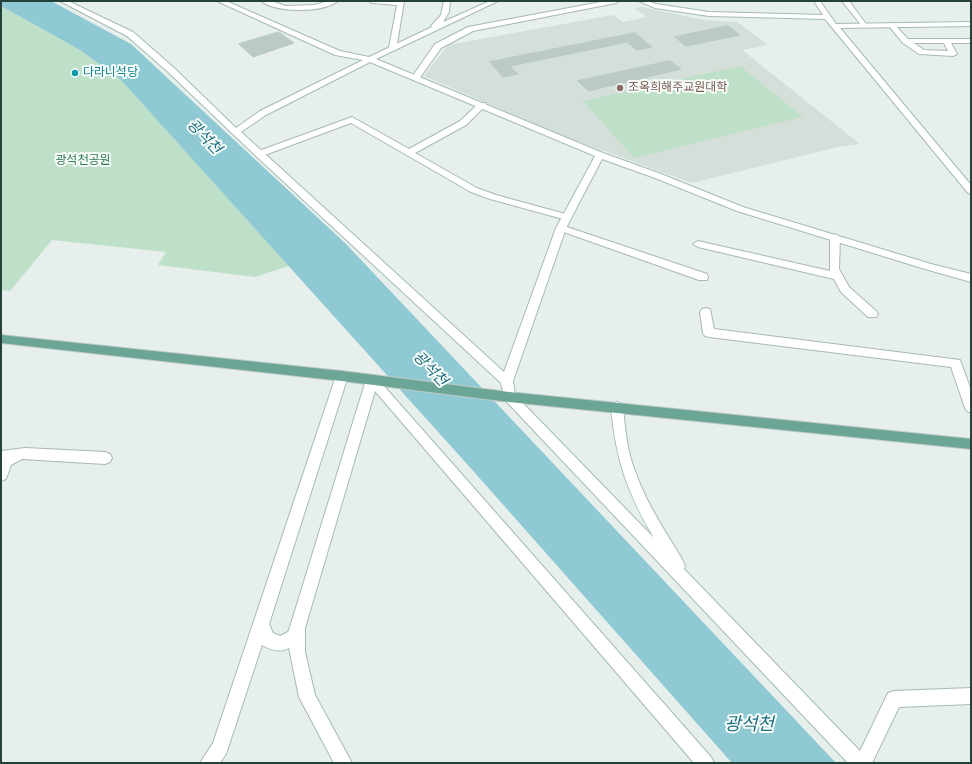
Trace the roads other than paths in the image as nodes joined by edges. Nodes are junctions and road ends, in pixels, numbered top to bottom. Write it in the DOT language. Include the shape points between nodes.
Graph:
graph roads {
  1 [pos="63,1"];
  2 [pos="220,1"];
  3 [pos="264,1"];
  4 [pos="335,1"];
  5 [pos="372,1"];
  6 [pos="447,1"];
  7 [pos="495,1"];
  8 [pos="616,1"];
  9 [pos="642,1"];
  10 [pos="816,1"];
  11 [pos="845,1"];
  12 [pos="401,2"];
  13 [pos="827,17"];
  14 [pos="971,24"];
  15 [pos="864,25"];
  16 [pos="892,25"];
  17 [pos="834,26"];
  18 [pos="429,30"];
  19 [pos="906,41"];
  20 [pos="946,41"];
  21 [pos="971,41"];
  22 [pos="393,48"];
  23 [pos="370,60"];
  24 [pos="416,77"];
  25 [pos="482,105"];
  26 [pos="236,132"];
  27 [pos="410,152"];
  28 [pos="259,154"];
  29 [pos="600,155"];
  30 [pos="971,191"];
  31 [pos="566,217"];
  32 [pos="561,228"];
  33 [pos="835,237"];
  34 [pos="698,244"];
  35 [pos="838,276"];
  36 [pos="703,277"];
  37 [pos="971,278"];
  38 [pos="706,312"];
  39 [pos="872,314"];
  40 [pos="1,340"];
  41 [pos="342,376"];
  42 [pos="372,380"];
  43 [pos="507,381"];
  44 [pos="509,397"];
  45 [pos="617,407"];
  46 [pos="971,408"];
  47 [pos="971,444"];
  48 [pos="25,453"];
  49 [pos="1,456"];
  50 [pos="105,458"];
  51 [pos="1,476"];
  52 [pos="688,584"];
  53 [pos="261,624"];
  54 [pos="297,628"];
  55 [pos="971,696"];
  56 [pos="209,763"];
  57 [pos="343,763"];
  58 [pos="705,763"];
  59 [pos="862,763"];
  1 -- 26 [label="street" via="130,34"];
  2 -- 23 [label="street" via="338,53"];
  3 -- 4 [label="street" via="286,8 316,7"];
  5 -- 12 [label="street"];
  6 -- 18 [label="street" via="446,13 440,23"];
  7 -- 18 [label="street"];
  8 -- 24 [label="street" via="470,29 438,46"];
  9 -- 13 [label="street" via="655,6 708,14"];
  10 -- 13 [label="street"];
  11 -- 15 [label="street"];
  12 -- 22 [label="street"];
  13 -- 17 [label="street"];
  14 -- 16 [label="street"];
  15 -- 16 [label="street"];
  15 -- 17 [label="street"];
  16 -- 19 [label="street"];
  17 -- 30 [label="street"];
  18 -- 22 [label="street"];
  19 -- 20 [label="street"];
  19 -- 20 [label="street" via="922,52 953,54"];
  20 -- 21 [label="street"];
  22 -- 23 [label="street"];
  23 -- 24 [label="street"];
  23 -- 26 [label="street" via="263,113"];
  24 -- 25 [label="street"];
  25 -- 27 [label="street" via="463,124"];
  25 -- 29 [label="street"];
  26 -- 28 [label="street"];
  27 -- 28 [label="street" via="352,120"];
  27 -- 31 [label="street" via="474,190"];
  28 -- 43 [label="street"];
  29 -- 31 [label="street"];
  29 -- 33 [label="street" via="740,209"];
  31 -- 32 [label="street"];
  32 -- 36 [label="street"];
  32 -- 43 [label="street"];
  33 -- 35 [label="street" via="834,269"];
  33 -- 37 [label="street"];
  34 -- 35 [label="street"];
  35 -- 39 [label="street" via="844,289"];
  38 -- 46 [label="street" via="709,333 956,363"];
  40 -- 41 [label="main road"];
  41 -- 42 [label="main road"];
  41 -- 53 [label="street"];
  42 -- 44 [label="main road"];
  42 -- 54 [label="street"];
  42 -- 58 [label="street"];
  43 -- 44 [label="street"];
  44 -- 45 [label="main road"];
  44 -- 52 [label="street"];
  45 -- 47 [label="main road"];
  45 -- 52 [label="street" via="620,438 628,470 641,503"];
  48 -- 49 [label="street"];
  48 -- 50 [label="street"];
  48 -- 51 [label="street" via="6,461"];
  52 -- 59 [label="street"];
  53 -- 54 [label="street" via="264,636 270,642 282,644 293,637"];
  53 -- 56 [label="street" via="220,748"];
  54 -- 57 [label="street" via="296,652 308,697"];
  55 -- 59 [label="street" via="894,699"];
}
